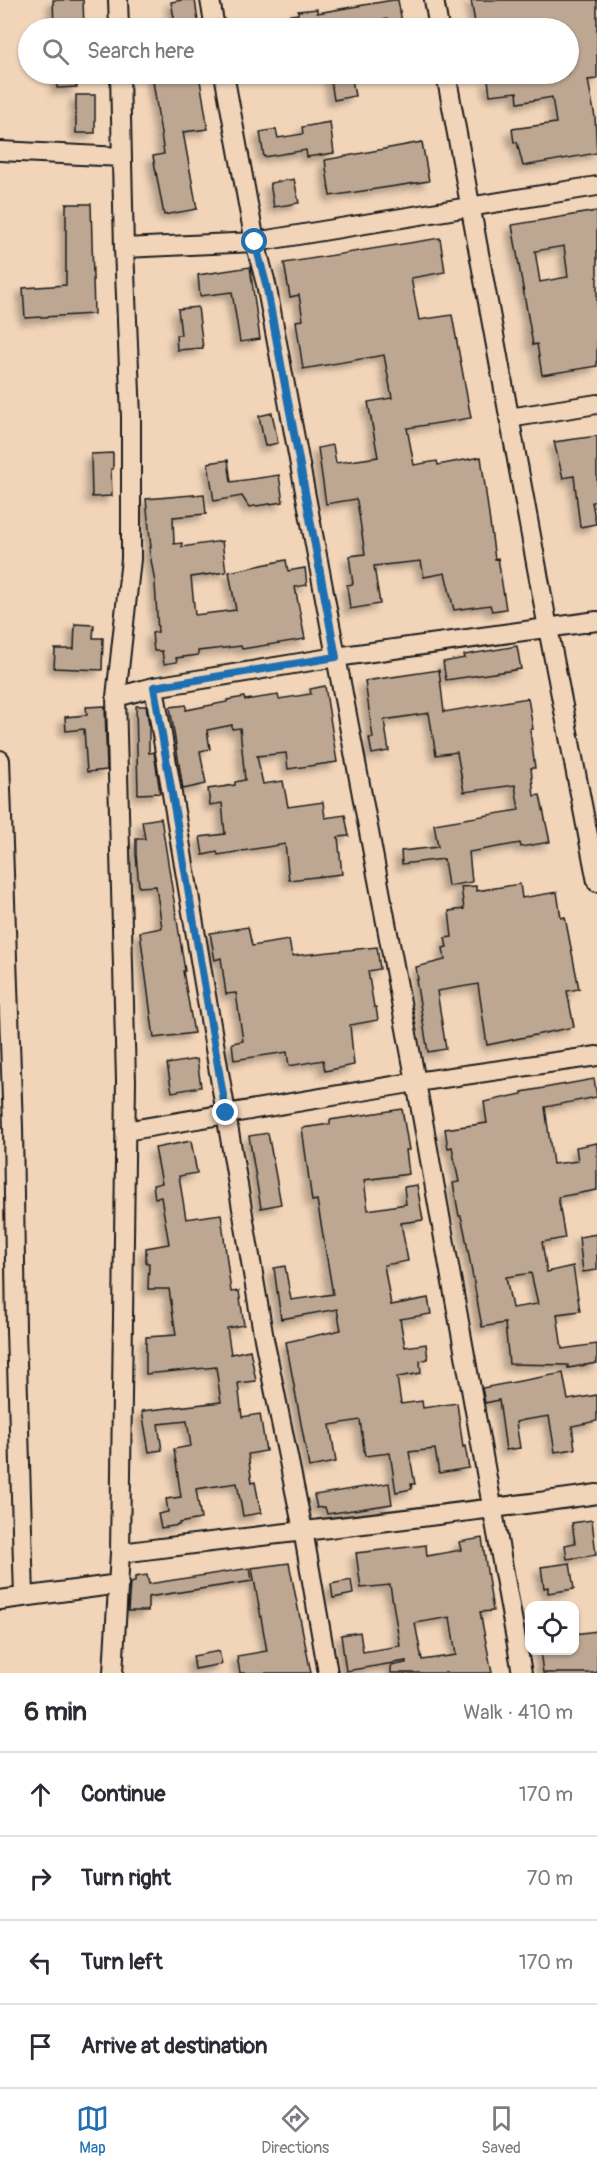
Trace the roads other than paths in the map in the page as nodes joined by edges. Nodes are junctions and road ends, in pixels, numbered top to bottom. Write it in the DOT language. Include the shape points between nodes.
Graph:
graph roads {
  1 [pos="118,0"];
  2 [pos="210,0"];
  3 [pos="434,0"];
  4 [pos="119,18"];
  5 [pos="214,18"];
  6 [pos="437,18"];
  7 [pos="120,84"];
  8 [pos="226,84"];
  9 [pos="448,84"];
  10 [pos="0,151"];
  11 [pos="122,157"];
  12 [pos="597,186"];
  13 [pos="469,206"];
  14 [pos="255,242"];
  15 [pos="124,248"];
  16 [pos="597,404"];
  17 [pos="509,418"];
  18 [pos="597,621"];
  19 [pos="548,628"];
  20 [pos="336,657"];
  21 [pos="154,687"];
  22 [pos="116,697"];
  23 [pos="0,760"];
  24 [pos="597,882"];
  25 [pos="597,1056"];
  26 [pos="416,1082"];
  27 [pos="226,1113"];
  28 [pos="125,1131"];
  29 [pos="597,1494"];
  30 [pos="494,1509"];
  31 [pos="303,1530"];
  32 [pos="120,1553"];
  33 [pos="119,1584"];
  34 [pos="24,1596"];
  35 [pos="0,1599"];
  36 [pos="113,1673"];
  37 [pos="328,1673"];
  38 [pos="522,1673"];
  1 -- 4 [label="street"];
  2 -- 5 [label="street"];
  3 -- 6 [label="street"];
  7 -- 11 [label="street"];
  8 -- 14 [label="street"];
  9 -- 13 [label="street"];
  10 -- 11 [label="street"];
  11 -- 15 [label="street"];
  12 -- 13 [label="street"];
  13 -- 14 [label="street"];
  13 -- 17 [label="street"];
  14 -- 15 [label="street"];
  14 -- 20 [label="street"];
  15 -- 22 [label="street" via="131,417 131,559"];
  16 -- 17 [label="street"];
  17 -- 19 [label="street"];
  18 -- 19 [label="street"];
  19 -- 20 [label="street"];
  19 -- 24 [label="street"];
  20 -- 21 [label="street"];
  20 -- 26 [label="street"];
  21 -- 22 [label="street"];
  21 -- 27 [label="street"];
  22 -- 28 [label="street"];
  23 -- 34 [label="street"];
  25 -- 26 [label="street"];
  26 -- 27 [label="street"];
  26 -- 30 [label="street"];
  27 -- 28 [label="street"];
  27 -- 31 [label="street" via="264,1339"];
  28 -- 32 [label="street"];
  29 -- 30 [label="street"];
  30 -- 31 [label="street"];
  30 -- 38 [label="street"];
  31 -- 32 [label="street"];
  31 -- 37 [label="street"];
  32 -- 33 [label="street"];
  33 -- 34 [label="street"];
  33 -- 36 [label="street"];
  34 -- 35 [label="street"];
}
